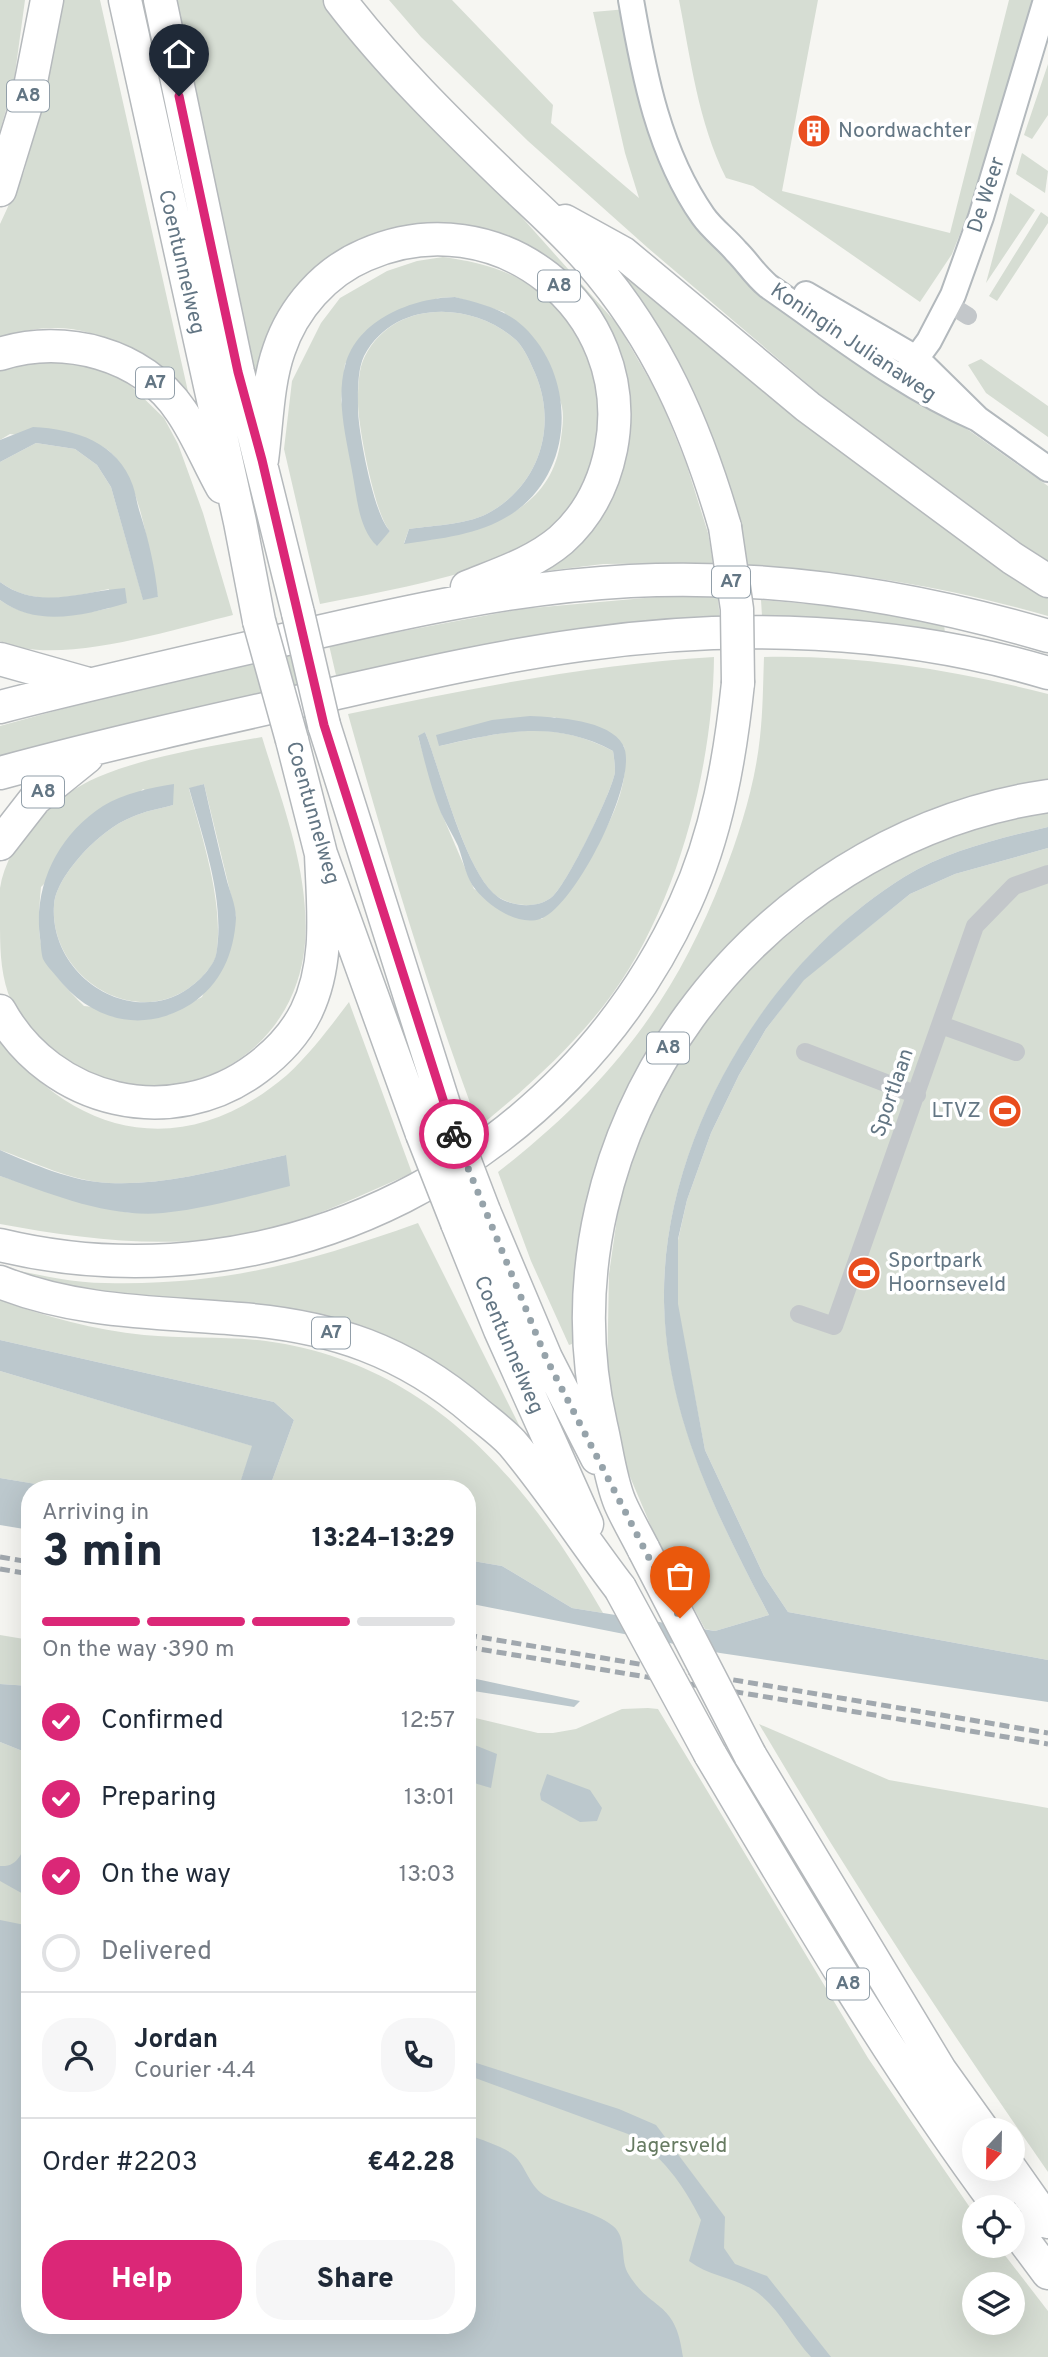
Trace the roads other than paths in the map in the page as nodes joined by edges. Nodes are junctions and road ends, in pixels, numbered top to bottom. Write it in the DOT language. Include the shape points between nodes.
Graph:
graph roads {
  1 [pos="47,0"];
  2 [pos="125,0"];
  3 [pos="160,0"];
  4 [pos="340,0"];
  5 [pos="631,0"];
  6 [pos="644,0"];
  7 [pos="1046,0"];
  8 [pos="640,51"];
  9 [pos="0,190"];
  10 [pos="532,203"];
  11 [pos="738,253"];
  12 [pos="0,354"];
  13 [pos="916,358"];
  14 [pos="902,378"];
  15 [pos="978,419"];
  16 [pos="262,460"];
  17 [pos="1048,469"];
  18 [pos="240,522"];
  19 [pos="1048,581"];
  20 [pos="410,610"];
  21 [pos="1048,636"];
  22 [pos="0,659"];
  23 [pos="1048,673"];
  24 [pos="90,684"];
  25 [pos="0,706"];
  26 [pos="97,750"];
  27 [pos="0,773"];
  28 [pos="1048,796"];
  29 [pos="0,844"];
  30 [pos="321,854"];
  31 [pos="1048,874"];
  32 [pos="0,1011"];
  33 [pos="941,1026"];
  34 [pos="805,1052"];
  35 [pos="1016,1052"];
  36 [pos="917,1095"];
  37 [pos="435,1125"];
  38 [pos="470,1217"];
  39 [pos="0,1245"];
  40 [pos="0,1282"];
  41 [pos="799,1314"];
  42 [pos="619,1500"];
  43 [pos="589,1540"];
  44 [pos="974,2118"];
  45 [pos="1019,2181"];
  46 [pos="990,2195"];
  47 [pos="1048,2222"];
  48 [pos="1025,2242"];
  49 [pos="1048,2273"];
  1 -- 9 [label="highway, A8" via="27,102"];
  2 -- 18 [label="highway, Coentunnelweg / A8"];
  3 -- 16 [label="highway, Coentunnelweg / A8" via="238,372"];
  4 -- 10 [label="highway, A7" via="410,81"];
  5 -- 8 [label="main road, Koningin Julianaweg"];
  6 -- 8 [label="main road, Koningin Julianaweg"];
  7 -- 13 [label="main road, De Weer" via="958,310"];
  8 -- 11 [label="main road, Koningin Julianaweg" via="657,119 683,184 705,219"];
  10 -- 19 [label="highway, A7" via="623,253 807,407"];
  10 -- 39 [label="highway, A7, bridge" via="589,260 638,325 676,388 705,458 725,527 737,609 738,683 719,809 686,903 655,963 597,1046 547,1098 487,1149 410,1193 351,1221 265,1247 201,1258 133,1263"];
  11 -- 13 [label="main road, Koningin Julianaweg"];
  11 -- 14 [label="main road, Koningin Julianaweg" via="768,286"];
  12 -- 18 [label="highway, A7" via="31,346 66,346 109,356 145,375 181,411"];
  13 -- 14 [label="main road, De Weer"];
  13 -- 15 [label="main road, Koningin Julianaweg"];
  14 -- 15 [label="main road, Koningin Julianaweg" via="942,404"];
  15 -- 17 [label="main road, Koningin Julianaweg"];
  16 -- 20 [label="highway, A8" via="279,350 306,302 344,265 397,244 456,240 512,255 543,272 569,297 599,342 614,391 612,441 598,490 575,525 540,555"];
  16 -- 37 [label="highway, Coentunnelweg / A8, bridge" via="324,725"];
  18 -- 30 [label="highway, Coentunnelweg / A8, bridge" via="259,621"];
  20 -- 21 [label="highway, A7" via="539,588 698,580 863,593"];
  20 -- 24 [label="highway, A7"];
  22 -- 24 [label="highway, A7"];
  23 -- 26 [label="highway" via="923,645 859,637 791,633 668,636 495,659"];
  24 -- 25 [label="highway, A7"];
  26 -- 27 [label="highway"];
  26 -- 29 [label="highway, A8" via="35,799"];
  28 -- 42 [label="highway, A8" via="950,820 855,864 779,918 745,950 671,1041 625,1132 607,1183 594,1253 589,1352"];
  30 -- 32 [label="highway, A8" via="322,949 311,1000 282,1045 234,1083 205,1095 165,1102 134,1102 97,1094 46,1065 16,1036"];
  30 -- 37 [label="highway, Coentunnelweg / A8"];
  31 -- 33 [label="street, Sportlaan" via="1014,886 975,926"];
  33 -- 35 [label="street"];
  33 -- 36 [label="street, Sportlaan"];
  34 -- 36 [label="street"];
  36 -- 41 [label="street, Sportlaan" via="834,1326"];
  37 -- 38 [label="highway, Coentunnelweg / A8, bridge"];
  38 -- 42 [label="highway, Coentunnelweg / A8"];
  38 -- 43 [label="highway, Coentunnelweg / A8" via="500,1330"];
  40 -- 43 [label="highway, A7" via="72,1304 305,1326 392,1354 442,1383 511,1442"];
  42 -- 44 [label="highway, A8, bridge" via="750,1755 940,2070"];
  43 -- 46 [label="highway, A8, bridge" via="806,1917 909,2080"];
  45 -- 47 [label="highway"];
  48 -- 49 [label="highway"];
}
